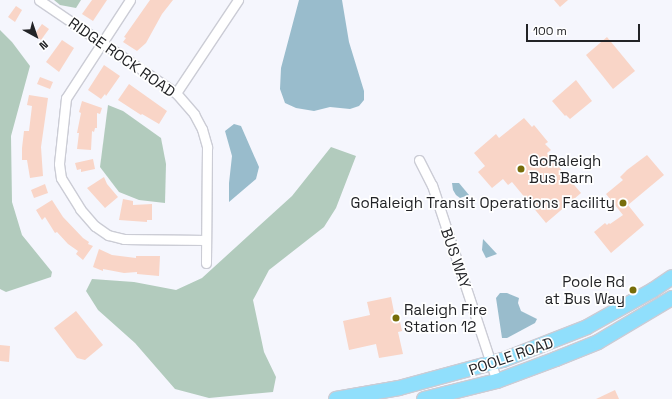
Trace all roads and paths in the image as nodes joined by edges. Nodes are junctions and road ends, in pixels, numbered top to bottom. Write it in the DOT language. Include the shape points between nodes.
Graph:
graph roads {
  1 [pos="39,0"];
  2 [pos="130,0"];
  3 [pos="238,0"];
  4 [pos="101,43"];
  5 [pos="176,93"];
  6 [pos="419,160"];
  7 [pos="206,240"];
  8 [pos="206,263"];
  9 [pos="672,277"];
  10 [pos="672,298"];
  11 [pos="492,365"];
  12 [pos="497,381"];
  13 [pos="336,399"];
  14 [pos="424,399"];
  1 -- 4 [label="street, RIDGE ROCK ROAD"];
  2 -- 4 [label="street"];
  3 -- 5 [label="street"];
  4 -- 5 [label="street, RIDGE ROCK ROAD"];
  4 -- 7 [label="street" via="66,98 59,164 61,178 69,193 95,226 108,235 124,240"];
  5 -- 7 [label="street, RIDGE ROCK ROAD" via="194,114 207,147"];
  6 -- 11 [label="street, BUS WAY" via="432,185"];
  7 -- 8 [label="street, RIDGE ROCK ROAD"];
  9 -- 11 [label="main road, POOLE ROAD" via="587,327"];
  10 -- 12 [label="main road, POOLE ROAD" via="598,342"];
  11 -- 12 [label="street, BUS WAY"];
  11 -- 13 [label="main road, POOLE ROAD" via="399,388"];
  12 -- 14 [label="main road, POOLE ROAD"];
}
